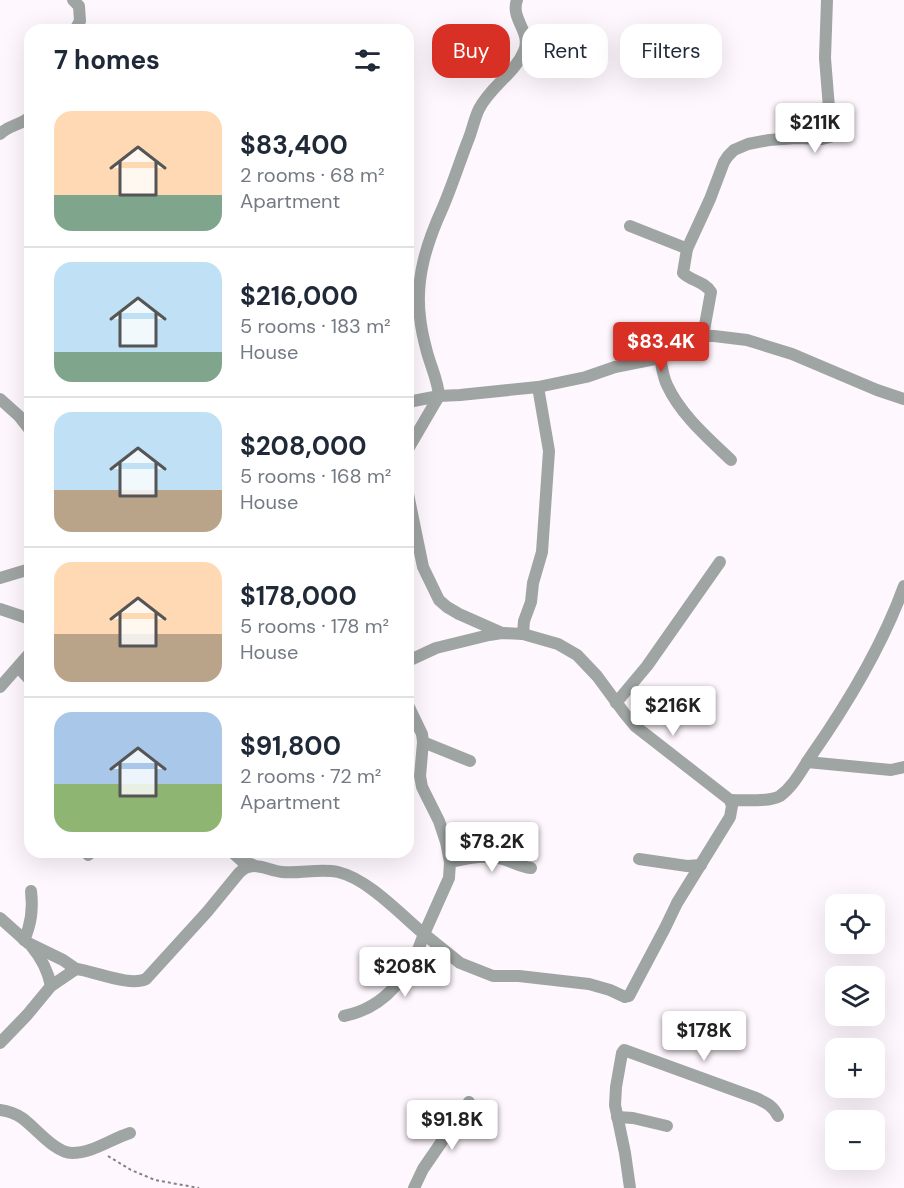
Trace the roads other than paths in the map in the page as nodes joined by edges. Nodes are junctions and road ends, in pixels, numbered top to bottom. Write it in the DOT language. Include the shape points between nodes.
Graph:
graph roads {
  1 [pos="73,0"];
  2 [pos="517,0"];
  3 [pos="827,0"];
  4 [pos="78,24"];
  5 [pos="24,121"];
  6 [pos="0,134"];
  7 [pos="630,226"];
  8 [pos="687,249"];
  9 [pos="703,336"];
  10 [pos="660,358"];
  11 [pos="538,387"];
  12 [pos="439,396"];
  13 [pos="0,399"];
  14 [pos="904,399"];
  15 [pos="414,401"];
  16 [pos="24,422"];
  17 [pos="414,439"];
  18 [pos="731,460"];
  19 [pos="414,523"];
  20 [pos="720,562"];
  21 [pos="24,571"];
  22 [pos="0,578"];
  23 [pos="904,586"];
  24 [pos="0,609"];
  25 [pos="24,617"];
  26 [pos="502,633"];
  27 [pos="523,634"];
  28 [pos="414,658"];
  29 [pos="24,660"];
  30 [pos="18,666"];
  31 [pos="24,673"];
  32 [pos="0,687"];
  33 [pos="616,703"];
  34 [pos="414,717"];
  35 [pos="423,742"];
  36 [pos="470,761"];
  37 [pos="807,762"];
  38 [pos="904,767"];
  39 [pos="730,800"];
  40 [pos="239,858"];
  41 [pos="639,859"];
  42 [pos="450,862"];
  43 [pos="254,865"];
  44 [pos="701,865"];
  45 [pos="531,868"];
  46 [pos="31,891"];
  47 [pos="0,918"];
  48 [pos="424,934"];
  49 [pos="26,942"];
  50 [pos="76,969"];
  51 [pos="51,986"];
  52 [pos="344,1016"];
  53 [pos="0,1043"];
  54 [pos="469,1102"];
  55 [pos="0,1110"];
  56 [pos="778,1116"];
  57 [pos="617,1117"];
  58 [pos="668,1126"];
  59 [pos="130,1133"];
  60 [pos="414,1188"];
  61 [pos="630,1188"];
  1 -- 4 [label="street" via="80,6"];
  2 -- 12 [label="street" via="514,11 526,38 525,49 479,108 422,267 420,318"];
  3 -- 8 [label="street" via="825,58 830,137 784,138 734,150 724,162"];
  5 -- 6 [label="street"];
  7 -- 8 [label="street"];
  8 -- 9 [label="street" via="683,273 711,292"];
  9 -- 10 [label="street"];
  9 -- 14 [label="street" via="767,346"];
  10 -- 11 [label="street"];
  10 -- 18 [label="street" via="665,383 675,400"];
  11 -- 12 [label="street"];
  11 -- 27 [label="street" via="549,452 542,552"];
  12 -- 15 [label="street"];
  12 -- 17 [label="street"];
  13 -- 16 [label="street"];
  19 -- 26 [label="street" via="423,567 440,600 459,614"];
  20 -- 33 [label="street" via="652,660"];
  21 -- 22 [label="street"];
  23 -- 37 [label="street" via="879,644"];
  24 -- 25 [label="street"];
  26 -- 27 [label="street"];
  26 -- 28 [label="street" via="436,648"];
  27 -- 33 [label="street" via="558,644 577,655"];
  29 -- 30 [label="street"];
  30 -- 31 [label="street"];
  30 -- 32 [label="street"];
  33 -- 39 [label="street" via="636,726"];
  34 -- 35 [label="street"];
  35 -- 36 [label="street"];
  35 -- 42 [label="street" via="422,787 439,821"];
  37 -- 38 [label="street" via="891,770"];
  37 -- 39 [label="street" via="778,798"];
  39 -- 44 [label="street" via="730,817"];
  40 -- 43 [label="street"];
  41 -- 44 [label="street"];
  42 -- 45 [label="street" via="474,856"];
  42 -- 48 [label="street" via="448,878"];
  43 -- 48 [label="street" via="281,872 331,871 358,879"];
  43 -- 50 [label="street" via="239,873 141,982"];
  44 -- 48 [label="street" via="629,996 590,984 493,976 460,963"];
  46 -- 49 [label="street"];
  47 -- 49 [label="street"];
  48 -- 52 [label="street" via="415,958 389,993 364,1010"];
  49 -- 50 [label="street"];
  49 -- 51 [label="street" via="43,962"];
  50 -- 51 [label="street"];
  51 -- 53 [label="street"];
  54 -- 60 [label="street" via="450,1126"];
  55 -- 59 [label="street" via="20,1117 58,1149 71,1153 95,1149"];
  56 -- 57 [label="street" via="770,1104 756,1098 624,1050 616,1087"];
  57 -- 58 [label="street"];
  57 -- 61 [label="street"];
}
